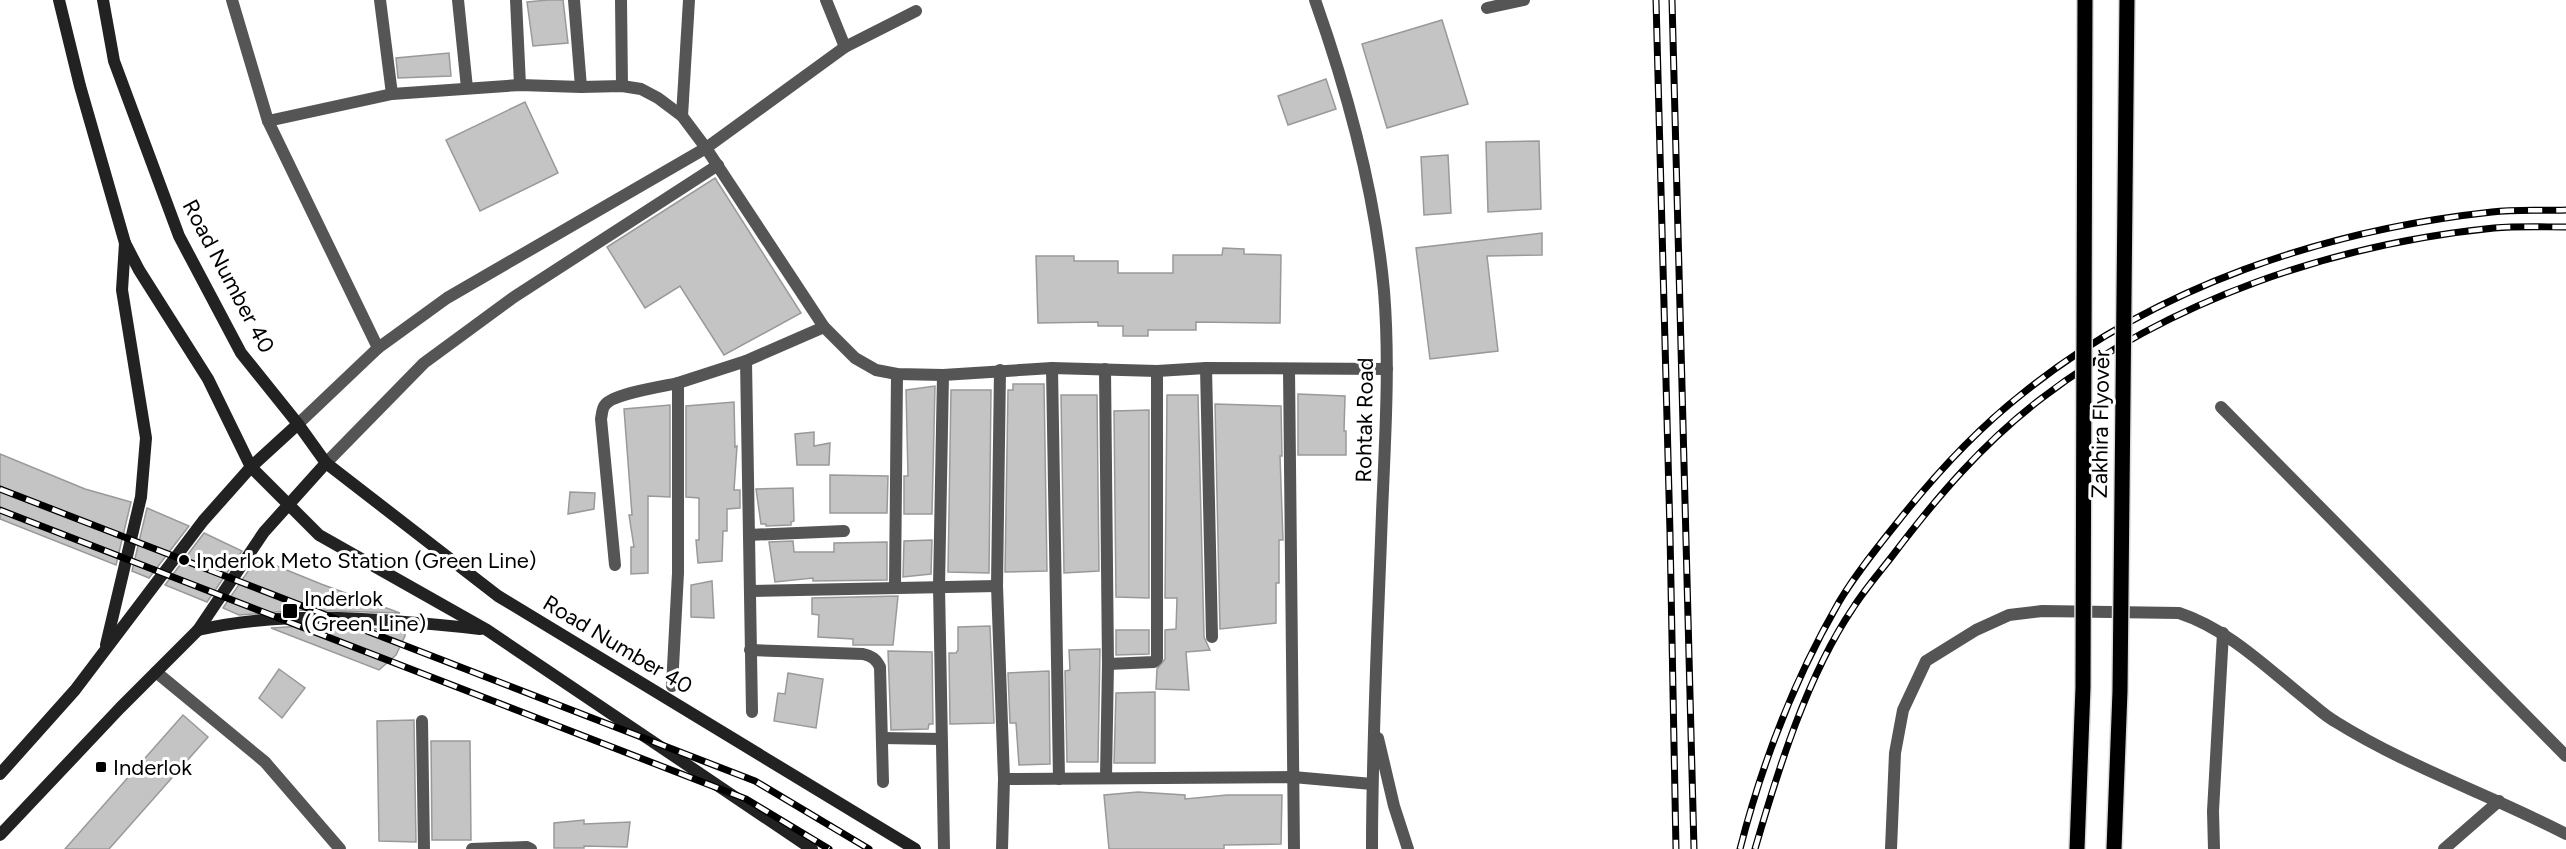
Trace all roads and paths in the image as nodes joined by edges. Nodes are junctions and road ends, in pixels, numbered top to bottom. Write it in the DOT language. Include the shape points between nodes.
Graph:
graph roads {
  1 [pos="59,0"];
  2 [pos="103,0"];
  3 [pos="232,0"];
  4 [pos="380,0"];
  5 [pos="458,0"];
  6 [pos="516,0"];
  7 [pos="574,0"];
  8 [pos="621,0"];
  9 [pos="689,0"];
  10 [pos="826,0"];
  11 [pos="1315,0"];
  12 [pos="1524,0"];
  13 [pos="2085,0"];
  14 [pos="2127,0"];
  15 [pos="1487,8"];
  16 [pos="916,11"];
  17 [pos="845,47"];
  18 [pos="520,85"];
  19 [pos="622,86"];
  20 [pos="581,87"];
  21 [pos="467,88"];
  22 [pos="392,94"];
  23 [pos="681,116"];
  24 [pos="268,121"];
  25 [pos="706,148"];
  26 [pos="718,165"];
  27 [pos="125,243"];
  28 [pos="824,327"];
  29 [pos="378,348"];
  30 [pos="746,361"];
  31 [pos="1052,368"];
  32 [pos="1206,368"];
  33 [pos="1105,369"];
  34 [pos="1289,369"];
  35 [pos="1387,369"];
  36 [pos="1000,370"];
  37 [pos="1157,371"];
  38 [pos="897,374"];
  39 [pos="942,375"];
  40 [pos="678,383"];
  41 [pos="2221,407"];
  42 [pos="298,424"];
  43 [pos="326,463"];
  44 [pos="251,467"];
  45 [pos="288,504"];
  46 [pos="844,531"];
  47 [pos="750,535"];
  48 [pos="615,565"];
  49 [pos="997,586"];
  50 [pos="895,587"];
  51 [pos="939,587"];
  52 [pos="750,591"];
  53 [pos="198,630"];
  54 [pos="488,630"];
  55 [pos="2223,633"];
  56 [pos="1212,637"];
  57 [pos="105,650"];
  58 [pos="750,650"];
  59 [pos="1108,664"];
  60 [pos="156,672"];
  61 [pos="672,686"];
  62 [pos="752,712"];
  63 [pos="422,721"];
  64 [pos="1374,722"];
  65 [pos="882,738"];
  66 [pos="941,739"];
  67 [pos="2566,756"];
  68 [pos="0,774"];
  69 [pos="1106,777"];
  70 [pos="1293,777"];
  71 [pos="1004,779"];
  72 [pos="1059,779"];
  73 [pos="884,782"];
  74 [pos="1372,784"];
  75 [pos="2499,801"];
  76 [pos="2566,834"];
  77 [pos="0,835"];
  78 [pos="340,849"];
  79 [pos="424,849"];
  80 [pos="472,849"];
  81 [pos="531,849"];
  82 [pos="812,849"];
  83 [pos="915,849"];
  84 [pos="944,849"];
  85 [pos="1002,849"];
  86 [pos="1294,849"];
  87 [pos="1372,849"];
  88 [pos="1408,849"];
  89 [pos="1891,849"];
  90 [pos="2077,849"];
  91 [pos="2114,849"];
  92 [pos="2214,849"];
  93 [pos="2444,849"];
  1 -- 27 [label="main road"];
  2 -- 42 [label="main road, Road Number 40" via="114,61 179,236 241,353"];
  3 -- 24 [label="street"];
  4 -- 22 [label="street"];
  5 -- 21 [label="street"];
  6 -- 18 [label="street"];
  7 -- 20 [label="street"];
  8 -- 19 [label="street"];
  9 -- 23 [label="street"];
  10 -- 17 [label="street"];
  11 -- 35 [label="street, Rohtak Road" via="1335,55 1377,232"];
  12 -- 15 [label="street"];
  13 -- 90 [label="main road, Zakhira Flyover, bridge" via="2083,675"];
  14 -- 91 [label="main road, Zakhira Flyover, bridge" via="2120,691"];
  16 -- 17 [label="street"];
  17 -- 25 [label="street"];
  18 -- 20 [label="street"];
  18 -- 21 [label="street"];
  19 -- 20 [label="street"];
  19 -- 23 [label="street" via="641,89"];
  21 -- 22 [label="street"];
  22 -- 24 [label="street"];
  23 -- 25 [label="street"];
  24 -- 29 [label="street"];
  25 -- 26 [label="street"];
  25 -- 29 [label="street" via="447,298"];
  26 -- 28 [label="street"];
  26 -- 43 [label="street" via="514,297 424,363"];
  27 -- 44 [label="main road" via="208,379"];
  27 -- 57 [label="main road" via="122,290 146,438 141,497"];
  28 -- 30 [label="street"];
  28 -- 38 [label="street" via="855,358 876,370"];
  29 -- 42 [label="street"];
  30 -- 40 [label="street"];
  30 -- 47 [label="street"];
  31 -- 33 [label="street"];
  31 -- 36 [label="street"];
  31 -- 72 [label="street"];
  32 -- 34 [label="street"];
  32 -- 37 [label="street"];
  32 -- 56 [label="street"];
  33 -- 37 [label="street"];
  33 -- 59 [label="street"];
  34 -- 35 [label="street"];
  34 -- 70 [label="street"];
  35 -- 64 [label="street, Rohtak Road"];
  36 -- 39 [label="street"];
  36 -- 49 [label="street"];
  37 -- 59 [label="street" via="1157,660"];
  38 -- 39 [label="street"];
  38 -- 50 [label="street"];
  39 -- 51 [label="street"];
  40 -- 48 [label="street" via="610,399 604,405 601,419"];
  40 -- 61 [label="street" via="678,573"];
  41 -- 67 [label="street"];
  42 -- 43 [label="main road, Road Number 40"];
  42 -- 44 [label="main road"];
  43 -- 45 [label="main road"];
  43 -- 83 [label="main road, Road Number 40" via="498,596"];
  44 -- 45 [label="main road"];
  44 -- 57 [label="main road" via="203,521"];
  45 -- 53 [label="main road" via="250,552"];
  45 -- 54 [label="main road" via="319,535"];
  46 -- 47 [label="street"];
  47 -- 52 [label="street"];
  49 -- 51 [label="street"];
  49 -- 71 [label="street"];
  50 -- 51 [label="street"];
  50 -- 52 [label="street"];
  51 -- 66 [label="street"];
  52 -- 58 [label="street"];
  53 -- 54 [label="main road" via="236,621 273,619 416,622"];
  53 -- 60 [label="main road"];
  54 -- 82 [label="main road"];
  55 -- 75 [label="street" via="2366,741"];
  55 -- 89 [label="street" via="2179,613 2042,610 2009,615 1926,661 1903,710 1895,753"];
  55 -- 92 [label="street"];
  57 -- 68 [label="main road"];
  58 -- 62 [label="street"];
  58 -- 65 [label="street" via="871,656 880,667"];
  59 -- 69 [label="street"];
  60 -- 77 [label="main road"];
  60 -- 78 [label="street" via="265,762"];
  63 -- 79 [label="street"];
  64 -- 74 [label="street, Rohtak Road"];
  64 -- 88 [label="street"];
  65 -- 66 [label="street"];
  65 -- 73 [label="street"];
  66 -- 84 [label="street"];
  69 -- 70 [label="street"];
  69 -- 72 [label="street"];
  70 -- 74 [label="street"];
  70 -- 86 [label="street"];
  71 -- 72 [label="street"];
  71 -- 85 [label="street"];
  74 -- 87 [label="street, Rohtak Road"];
  75 -- 76 [label="street"];
  75 -- 93 [label="street"];
  80 -- 81 [label="street"];
}
